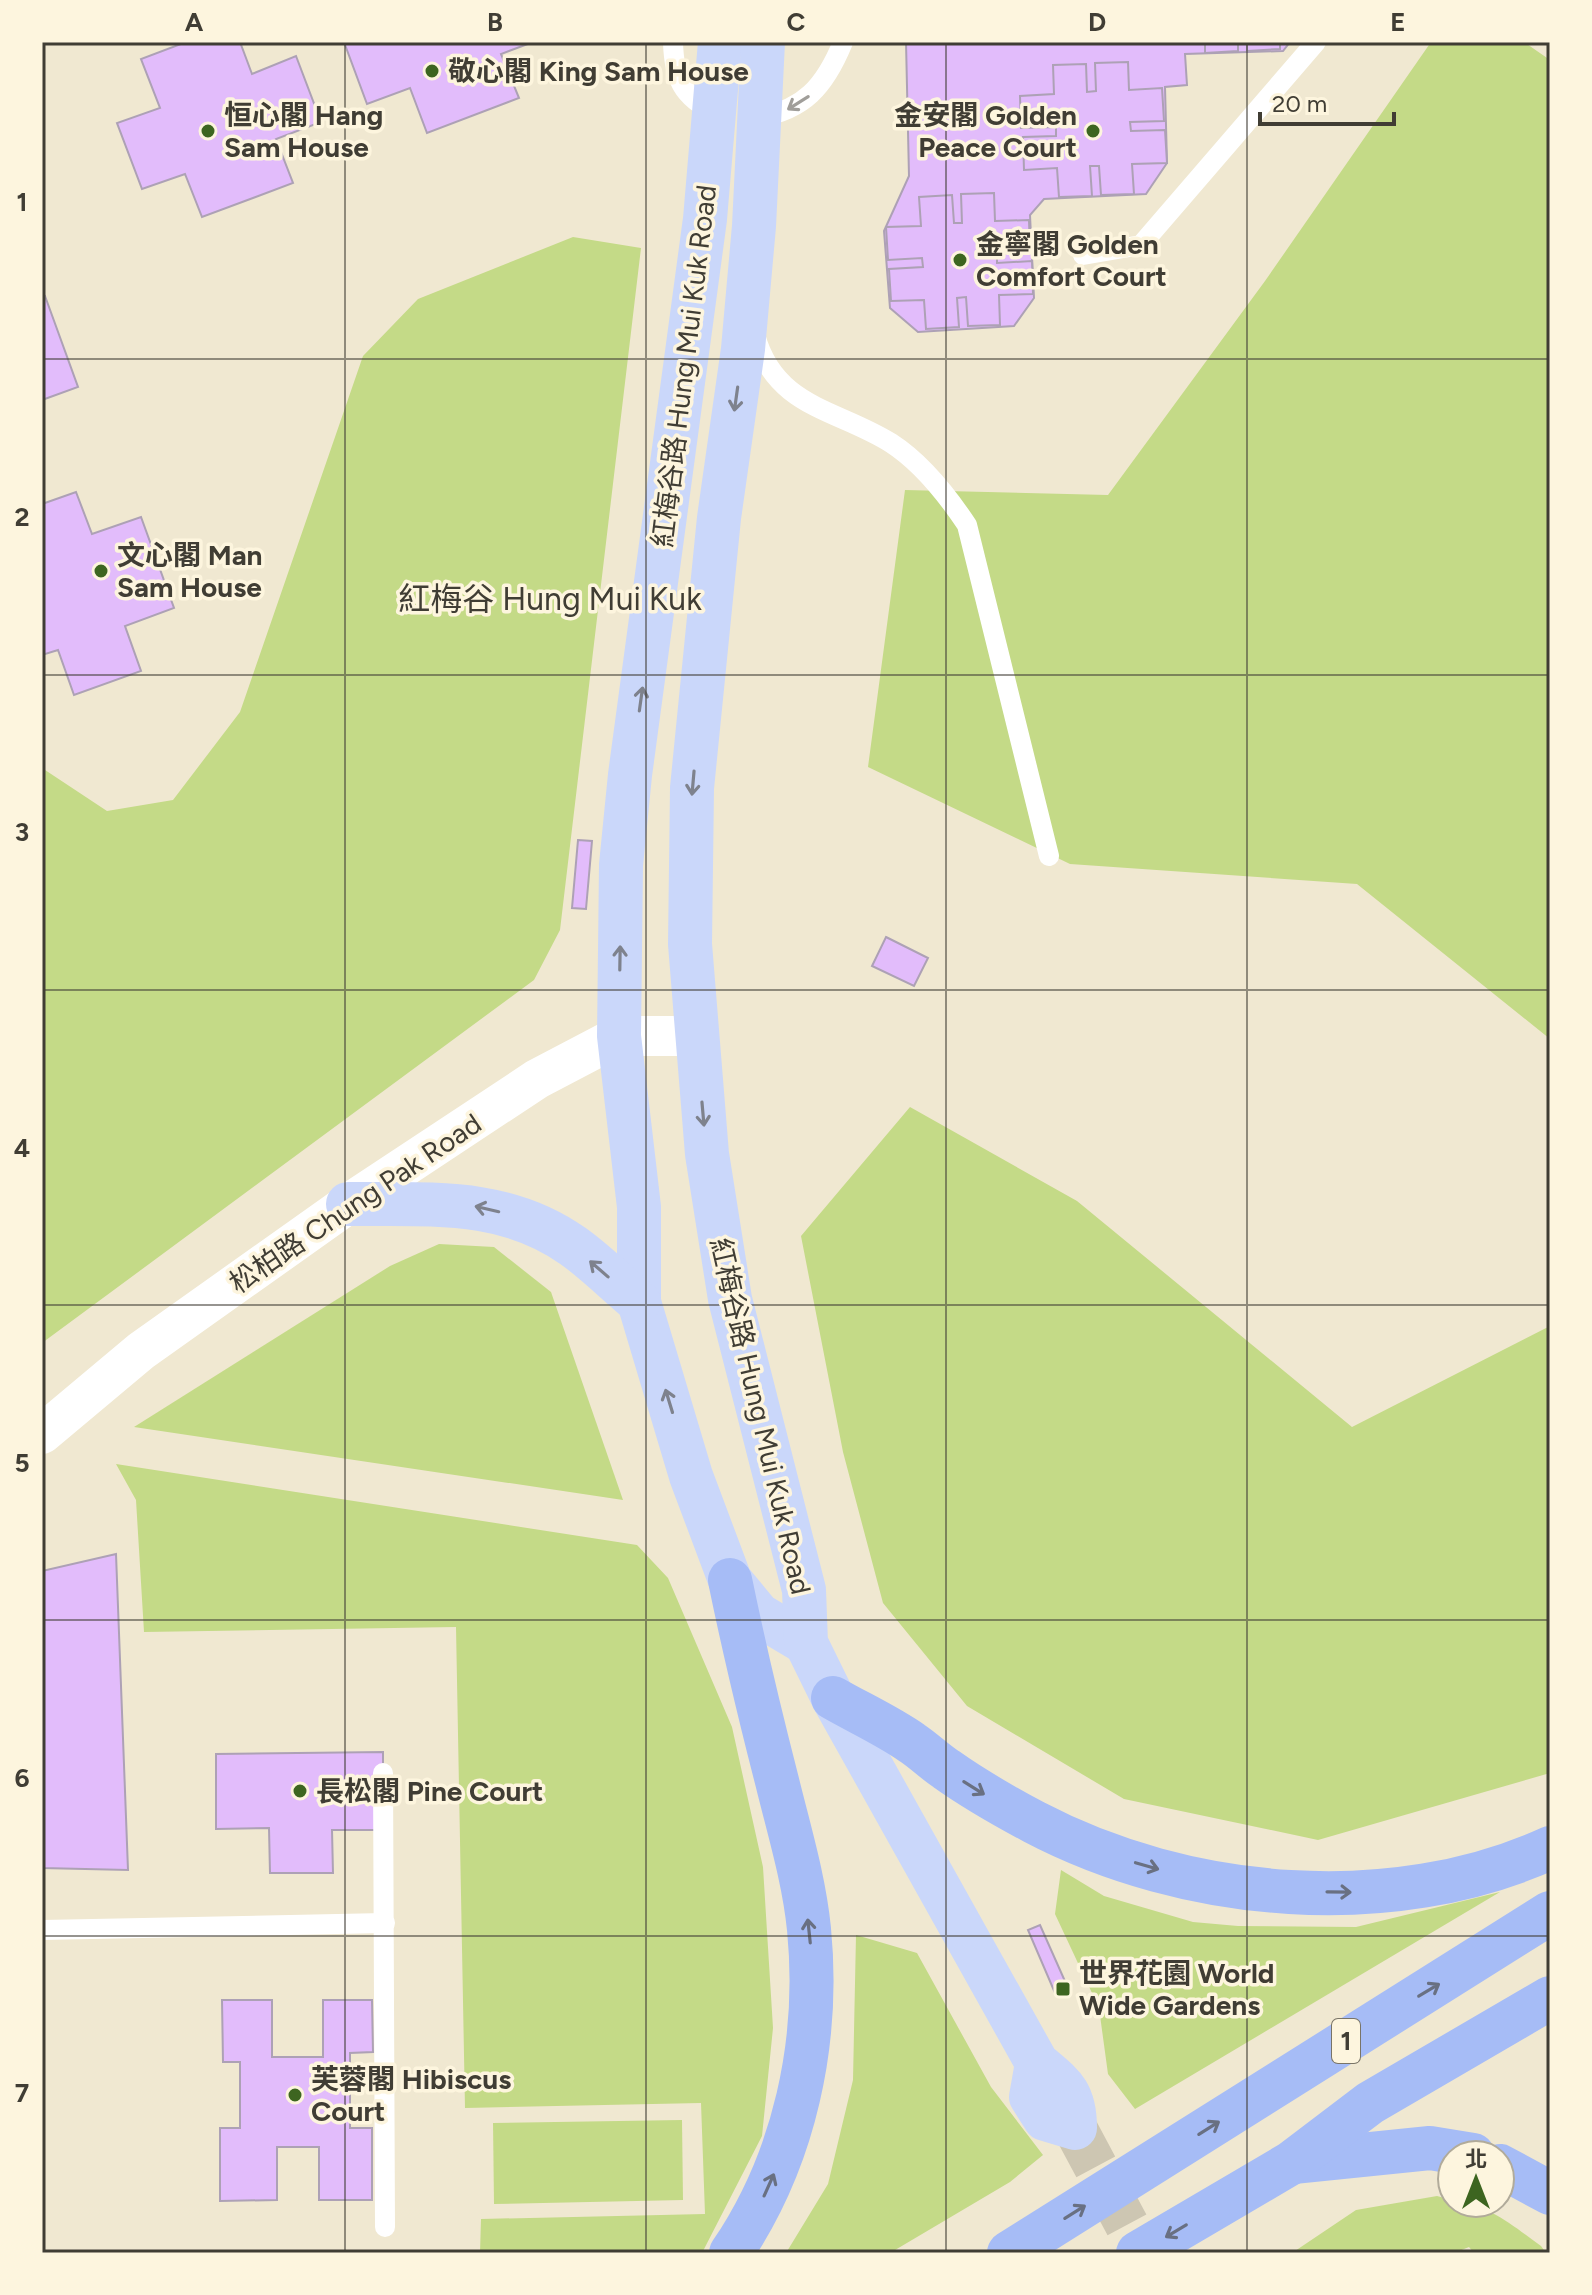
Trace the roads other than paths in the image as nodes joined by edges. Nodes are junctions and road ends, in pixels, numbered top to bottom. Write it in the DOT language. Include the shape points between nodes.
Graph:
graph roads {
  1 [pos="673,42"];
  2 [pos="720,42"];
  3 [pos="763,42"];
  4 [pos="843,42"];
  5 [pos="1316,42"];
  6 [pos="768,116"];
  7 [pos="1083,255"];
  8 [pos="1049,856"];
  9 [pos="619,1036"];
  10 [pos="696,1036"];
  11 [pos="348,1204"];
  12 [pos="639,1302"];
  13 [pos="42,1434"];
  14 [pos="730,1580"];
  15 [pos="806,1643"];
  16 [pos="833,1698"];
  17 [pos="383,1773"];
  18 [pos="1550,1848"];
  19 [pos="1550,1913"];
  20 [pos="385,1923"];
  21 [pos="42,1930"];
  22 [pos="1550,1998"];
  23 [pos="1037,2063"];
  24 [pos="1436,2149"];
  25 [pos="1291,2163"];
  26 [pos="1516,2175"];
  27 [pos="1550,2193"];
  28 [pos="385,2227"];
  29 [pos="731,2253"];
  30 [pos="1009,2253"];
  31 [pos="1138,2253"];
  1 -- 6 [label="lane" via="679,79 688,96 728,118"];
  9 -- 2 [label="main road, 紅梅谷路 Hung Mui Kuk Road, one-way" via="621,865 630,775 705,219"];
  3 -- 10 [label="main road, 紅梅谷路 Hung Mui Kuk Road, one-way" via="754,226 691,815"];
  4 -- 6 [label="lane, one-way" via="805,101"];
  5 -- 7 [label="lane" via="1141,245"];
  6 -- 8 [label="lane" via="752,309 762,355 805,402 865,428 918,464 967,525"];
  9 -- 10 [label="street, 松柏路 Chung Pak Road"];
  9 -- 11 [label="street, 松柏路 Chung Pak Road" via="537,1079"];
  9 -- 12 [label="main road, 紅梅谷路 Hung Mui Kuk Road" via="639,1207"];
  10 -- 15 [label="main road, 紅梅谷路 Hung Mui Kuk Road, one-way" via="707,1154 730,1299 804,1590"];
  12 -- 11 [label="main road, one-way" via="575,1247 523,1218 474,1206"];
  11 -- 13 [label="street, 松柏路 Chung Pak Road" via="141,1351"];
  14 -- 12 [label="main road, 紅梅谷路 Hung Mui Kuk Road, one-way" via="691,1476"];
  14 -- 15 [label="main road, 紅梅谷路 Hung Mui Kuk Road" via="759,1615"];
  29 -- 14 [label="highway, one-way" via="759,2206 793,2116 805,2068 812,1975 802,1882"];
  15 -- 16 [label="main road, 紅梅谷路 Hung Mui Kuk Road"];
  16 -- 18 [label="highway, one-way" via="1037,1823 1103,1852 1195,1879 1377,1893 1472,1876"];
  16 -- 23 [label="main road, 紅梅谷路 Hung Mui Kuk Road"];
  17 -- 20 [label="lane"];
  30 -- 19 [label="highway, 1, one-way"];
  20 -- 21 [label="lane"];
  20 -- 28 [label="lane"];
  22 -- 25 [label="highway, 1" via="1370,2103"];
  24 -- 25 [label="highway"];
  25 -- 31 [label="highway, 1, one-way"];
  26 -- 27 [label="highway"];
}
